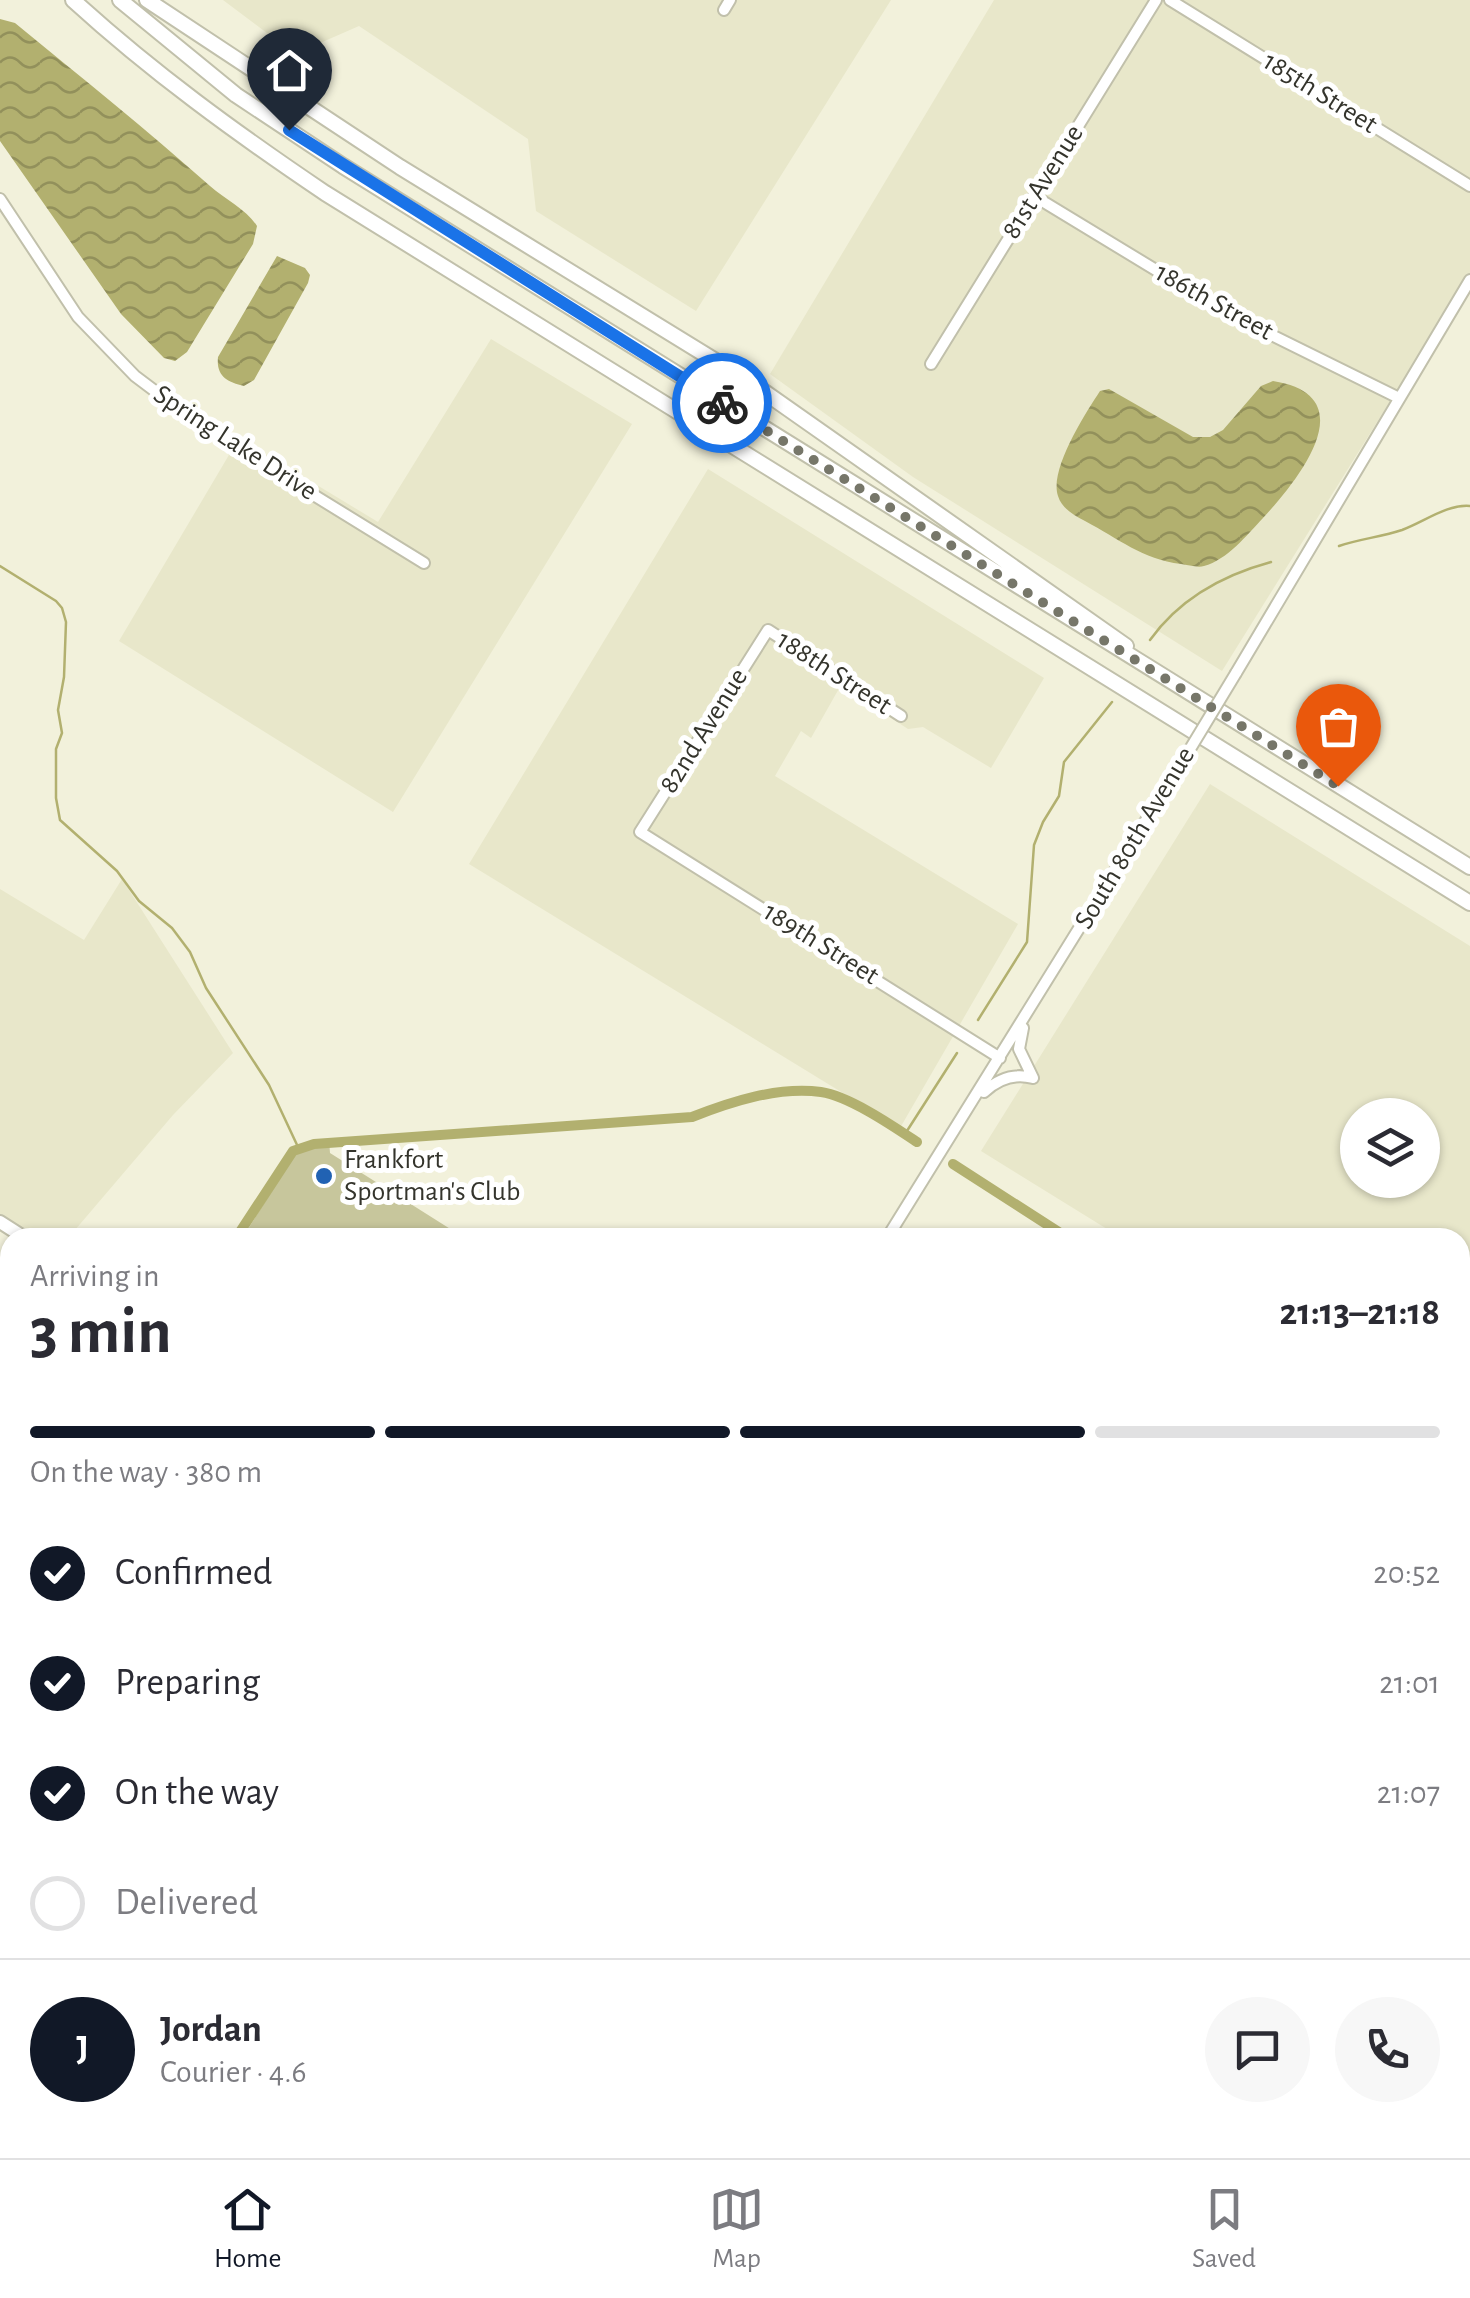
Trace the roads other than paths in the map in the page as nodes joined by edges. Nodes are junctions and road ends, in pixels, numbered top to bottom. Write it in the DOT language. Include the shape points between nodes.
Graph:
graph roads {
  1 [pos="72,0"];
  2 [pos="120,0"];
  3 [pos="147,0"];
  4 [pos="1156,0"];
  5 [pos="1170,0"];
  6 [pos="1470,186"];
  7 [pos="1034,196"];
  8 [pos="0,199"];
  9 [pos="1470,280"];
  10 [pos="931,364"];
  11 [pos="1400,398"];
  12 [pos="424,563"];
  13 [pos="768,630"];
  14 [pos="1174,684"];
  15 [pos="901,716"];
  16 [pos="640,832"];
  17 [pos="1470,867"];
  18 [pos="1470,903"];
  19 [pos="1028,1013"];
  20 [pos="1000,1058"];
  21 [pos="974,1100"];
  22 [pos="893,1228"];
  1 -- 18 [label="highway" via="217,120 325,193"];
  2 -- 14 [label="highway" via="236,94 342,166"];
  3 -- 14 [label="highway" via="400,167 753,384"];
  4 -- 7 [label="street, 81st Avenue"];
  5 -- 6 [label="street, 185th Street"];
  7 -- 10 [label="street, 81st Avenue"];
  7 -- 11 [label="street, 186th Street" via="1226,312"];
  8 -- 12 [label="street, Spring Lake Drive" via="78,317 135,376 200,425"];
  9 -- 11 [label="street, South 80th Avenue"];
  11 -- 19 [label="street, South 80th Avenue, bridge"];
  13 -- 15 [label="street, 188th Street"];
  13 -- 16 [label="street, 82nd Avenue"];
  14 -- 17 [label="highway"];
  16 -- 20 [label="street, 189th Street"];
  19 -- 20 [label="street, South 80th Avenue"];
  19 -- 21 [label="street" via="1019,1049 1033,1078 1019,1074"];
  20 -- 21 [label="street, South 80th Avenue"];
  21 -- 22 [label="street, South 80th Avenue"];
}
